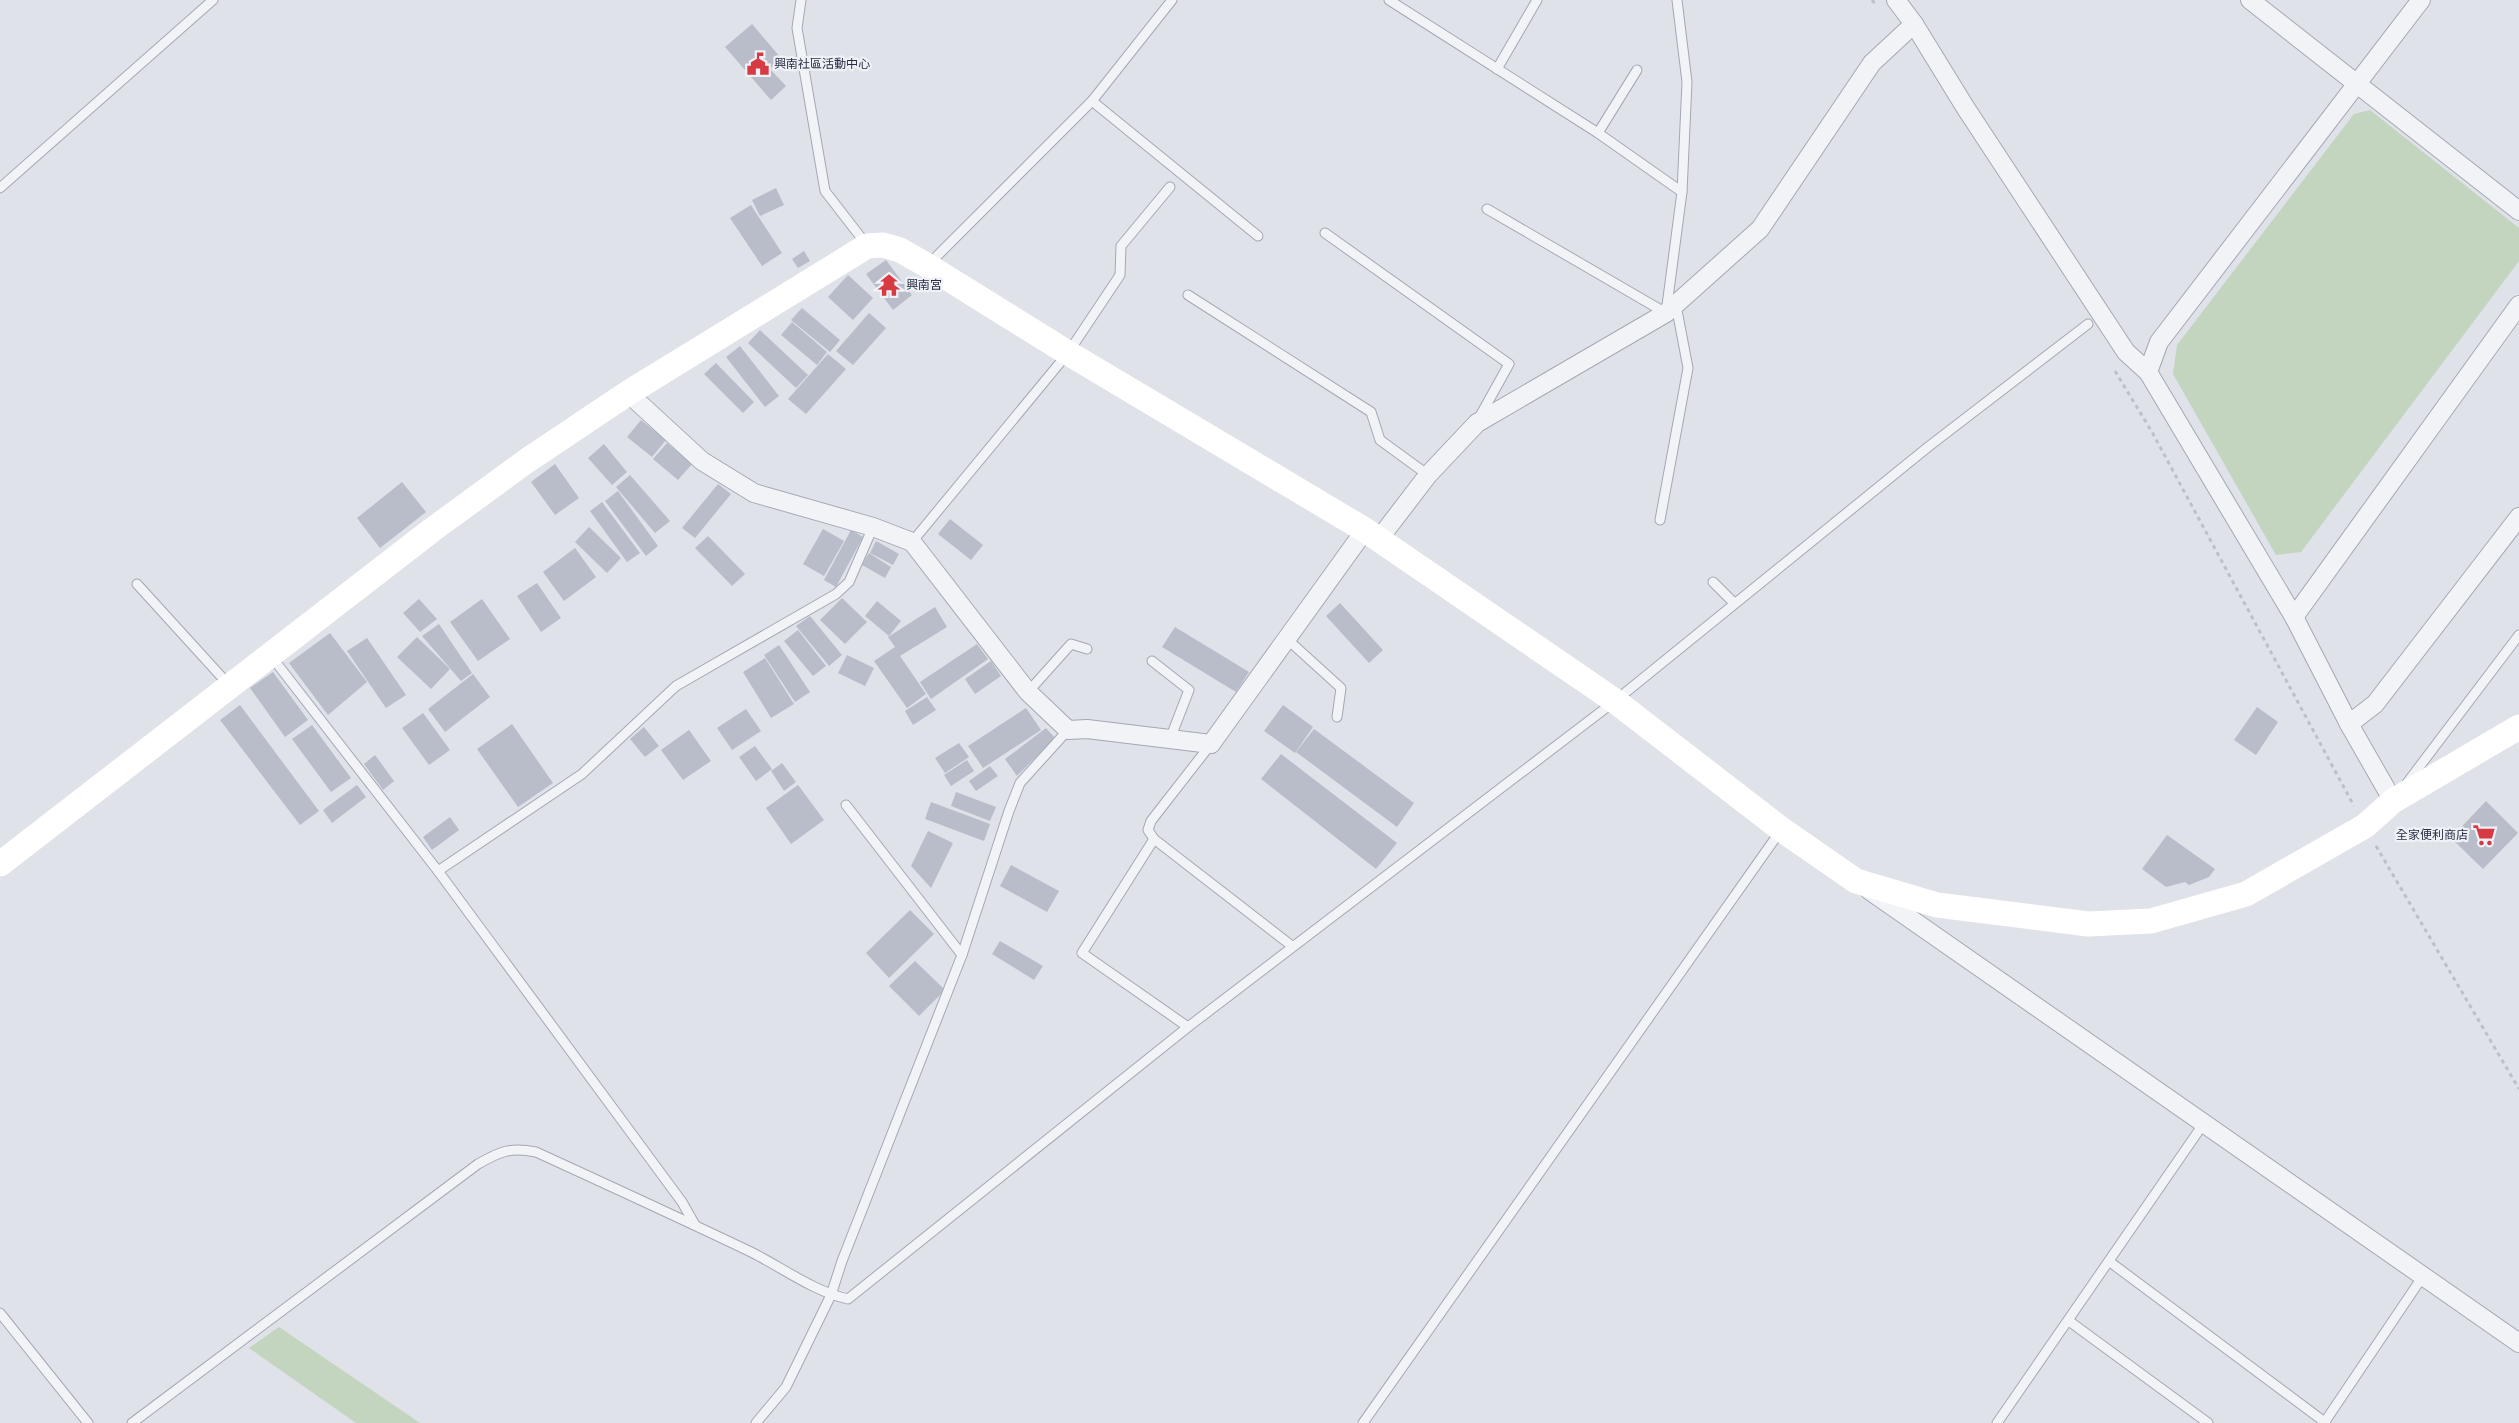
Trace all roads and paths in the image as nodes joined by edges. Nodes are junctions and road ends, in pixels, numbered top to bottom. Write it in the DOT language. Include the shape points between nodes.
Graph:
graph roads {
  1 [pos="213,0"];
  2 [pos="801,0"];
  3 [pos="1172,0"];
  4 [pos="1389,0"];
  5 [pos="1537,0"];
  6 [pos="1677,0"];
  7 [pos="1872,0"];
  8 [pos="1896,0"];
  9 [pos="2250,0"];
  10 [pos="2422,0"];
  11 [pos="1878,8"];
  12 [pos="1914,24"];
  13 [pos="1497,69"];
  14 [pos="1637,70"];
  15 [pos="2359,83"];
  16 [pos="1092,101"];
  17 [pos="1598,133"];
  18 [pos="1170,187"];
  19 [pos="0,188"];
  20 [pos="1682,192"];
  21 [pos="1487,209"];
  22 [pos="2519,211"];
  23 [pos="1325,232"];
  24 [pos="1258,236"];
  25 [pos="867,246"];
  26 [pos="928,266"];
  27 [pos="1188,295"];
  28 [pos="2519,305"];
  29 [pos="1671,309"];
  30 [pos="2088,324"];
  31 [pos="1068,353"];
  32 [pos="2112,365"];
  33 [pos="2148,372"];
  34 [pos="628,393"];
  35 [pos="1477,423"];
  36 [pos="1428,475"];
  37 [pos="2519,516"];
  38 [pos="1660,520"];
  39 [pos="872,527"];
  40 [pos="1372,535"];
  41 [pos="912,542"];
  42 [pos="1713,582"];
  43 [pos="137,584"];
  44 [pos="1734,603"];
  45 [pos="2294,617"];
  46 [pos="2519,636"];
  47 [pos="1287,639"];
  48 [pos="1087,649"];
  49 [pos="271,656"];
  50 [pos="1152,661"];
  51 [pos="230,686"];
  52 [pos="1028,692"];
  53 [pos="1615,701"];
  54 [pos="1337,718"];
  55 [pos="2349,724"];
  56 [pos="2519,726"];
  57 [pos="1068,730"];
  58 [pos="1170,739"];
  59 [pos="1211,744"];
  60 [pos="2393,801"];
  61 [pos="846,805"];
  62 [pos="2365,826"];
  63 [pos="1781,829"];
  64 [pos="1154,839"];
  65 [pos="0,864"];
  66 [pos="438,871"];
  67 [pos="1856,881"];
  68 [pos="1292,946"];
  69 [pos="962,955"];
  70 [pos="1188,1027"];
  71 [pos="2519,1089"];
  72 [pos="2204,1123"];
  73 [pos="695,1225"];
  74 [pos="2110,1262"];
  75 [pos="2423,1276"];
  76 [pos="831,1295"];
  77 [pos="0,1313"];
  78 [pos="2070,1320"];
  79 [pos="2519,1342"];
  80 [pos="88,1423"];
  81 [pos="132,1423"];
  82 [pos="756,1423"];
  83 [pos="1363,1423"];
  84 [pos="1997,1423"];
  85 [pos="2208,1423"];
  86 [pos="2325,1423"];
  1 -- 19 [label="lane"];
  2 -- 25 [label="lane" via="797,28 825,191"];
  3 -- 16 [label="lane"];
  4 -- 13 [label="lane"];
  5 -- 13 [label="lane"];
  6 -- 20 [label="lane" via="1687,82"];
  7 -- 11 [label="path"];
  8 -- 12 [label="street"];
  9 -- 15 [label="street"];
  10 -- 15 [label="street"];
  12 -- 29 [label="street" via="1872,63 1760,229"];
  12 -- 33 [label="street" via="2126,352"];
  13 -- 17 [label="lane"];
  14 -- 17 [label="lane"];
  15 -- 22 [label="street"];
  15 -- 33 [label="street" via="2159,342"];
  16 -- 24 [label="lane"];
  16 -- 26 [label="lane"];
  17 -- 20 [label="lane"];
  18 -- 31 [label="lane" via="1122,246 1120,275"];
  20 -- 29 [label="lane"];
  21 -- 29 [label="lane"];
  23 -- 35 [label="lane" via="1508,364"];
  25 -- 26 [label="street" via="883,245 900,250"];
  25 -- 34 [label="street"];
  26 -- 31 [label="street"];
  27 -- 36 [label="lane" via="1371,412 1380,440"];
  28 -- 45 [label="street"];
  29 -- 35 [label="street"];
  29 -- 38 [label="lane" via="1688,368"];
  30 -- 44 [label="lane"];
  31 -- 40 [label="street"];
  31 -- 41 [label="lane"];
  32 -- 62 [label="path" via="2152,432"];
  33 -- 45 [label="street"];
  34 -- 39 [label="street" via="702,461 754,493"];
  34 -- 49 [label="street" via="432,530"];
  35 -- 36 [label="street"];
  36 -- 40 [label="street"];
  37 -- 55 [label="street" via="2375,704"];
  39 -- 41 [label="street"];
  39 -- 66 [label="lane" via="849,582 836,594 676,686 582,774"];
  40 -- 47 [label="street"];
  40 -- 53 [label="street"];
  41 -- 52 [label="street"];
  42 -- 44 [label="lane"];
  43 -- 51 [label="lane"];
  44 -- 53 [label="lane"];
  45 -- 55 [label="street"];
  46 -- 60 [label="lane"];
  47 -- 54 [label="lane" via="1341,688"];
  47 -- 59 [label="street"];
  48 -- 52 [label="lane" via="1071,644"];
  49 -- 51 [label="street"];
  49 -- 66 [label="lane"];
  50 -- 58 [label="lane" via="1189,690"];
  51 -- 65 [label="street"];
  52 -- 57 [label="street"];
  53 -- 63 [label="street"];
  53 -- 68 [label="lane"];
  55 -- 60 [label="street"];
  56 -- 60 [label="street"];
  57 -- 58 [label="street" via="1087,728"];
  57 -- 69 [label="lane" via="1020,783"];
  58 -- 59 [label="street"];
  59 -- 64 [label="lane" via="1151,821 1148,830"];
  60 -- 62 [label="street"];
  61 -- 69 [label="lane"];
  62 -- 67 [label="street" via="2246,894 2151,921 2088,924 1937,905"];
  62 -- 71 [label="path"];
  63 -- 67 [label="street"];
  63 -- 83 [label="lane"];
  64 -- 68 [label="lane"];
  64 -- 70 [label="lane" via="1082,954"];
  66 -- 73 [label="lane" via="682,1202"];
  67 -- 72 [label="street"];
  68 -- 70 [label="lane"];
  69 -- 76 [label="lane"];
  70 -- 76 [label="lane" via="848,1299"];
  72 -- 74 [label="lane"];
  72 -- 75 [label="street"];
  73 -- 76 [label="lane"];
  73 -- 81 [label="lane" via="536,1152 519,1149 500,1151 478,1164"];
  74 -- 78 [label="lane"];
  74 -- 86 [label="lane"];
  75 -- 79 [label="street"];
  75 -- 86 [label="lane"];
  76 -- 82 [label="lane" via="786,1387"];
  77 -- 80 [label="lane"];
  78 -- 84 [label="lane"];
  78 -- 85 [label="lane"];
}
